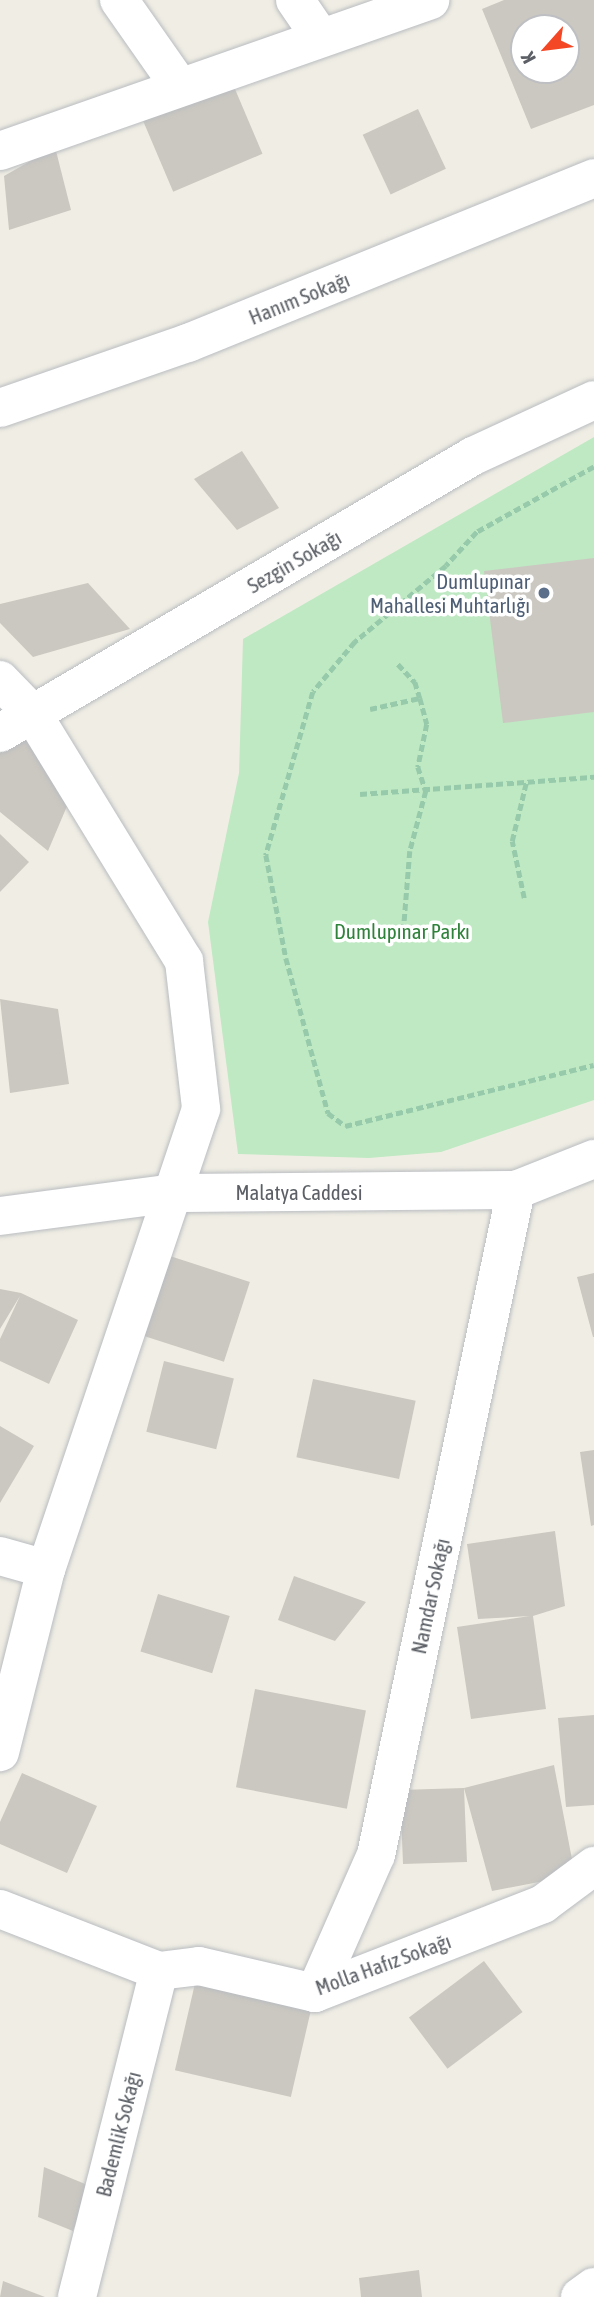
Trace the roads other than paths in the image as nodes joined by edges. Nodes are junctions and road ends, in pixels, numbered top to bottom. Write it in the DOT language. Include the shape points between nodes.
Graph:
graph roads {
  1 [pos="119,0"];
  2 [pos="295,0"];
  3 [pos="430,0"];
  4 [pos="321,38"];
  5 [pos="180,87"];
  6 [pos="0,151"];
  7 [pos="594,178"];
  8 [pos="594,400"];
  9 [pos="0,408"];
  10 [pos="0,680"];
  11 [pos="32,713"];
  12 [pos="0,733"];
  13 [pos="594,1159"];
  14 [pos="516,1190"];
  15 [pos="175,1193"];
  16 [pos="0,1216"];
  17 [pos="0,1556"];
  18 [pos="46,1569"];
  19 [pos="0,1752"];
  20 [pos="594,1866"];
  21 [pos="0,1909"];
  22 [pos="159,1971"];
  23 [pos="315,1993"];
  24 [pos="594,2287"];
  25 [pos="77,2297"];
  26 [pos="580,2297"];
  1 -- 5 [label="street"];
  2 -- 4 [label="street"];
  3 -- 4 [label="street"];
  4 -- 5 [label="street"];
  5 -- 6 [label="street"];
  7 -- 9 [label="street, Hanım Sokağı" via="188,343"];
  8 -- 11 [label="street, Sezgin Sokağı" via="473,456"];
  10 -- 11 [label="street"];
  11 -- 12 [label="street, Sezgin Sokağı"];
  11 -- 15 [label="street" via="184,961 201,1108"];
  13 -- 14 [label="street, Malatya Caddesi"];
  14 -- 15 [label="street, Malatya Caddesi"];
  14 -- 23 [label="street, Namdar Sokağı" via="376,1855"];
  15 -- 16 [label="street, Malatya Caddesi"];
  15 -- 18 [label="street"];
  17 -- 18 [label="street"];
  18 -- 19 [label="street"];
  20 -- 23 [label="street, Molla Hafız Sokağı" via="543,1904"];
  21 -- 22 [label="street, Molla Hafız Sokağı"];
  22 -- 23 [label="street, Molla Hafız Sokağı" via="199,1966"];
  22 -- 25 [label="street, Bademlik Sokağı"];
  24 -- 26 [label="street"];
}
